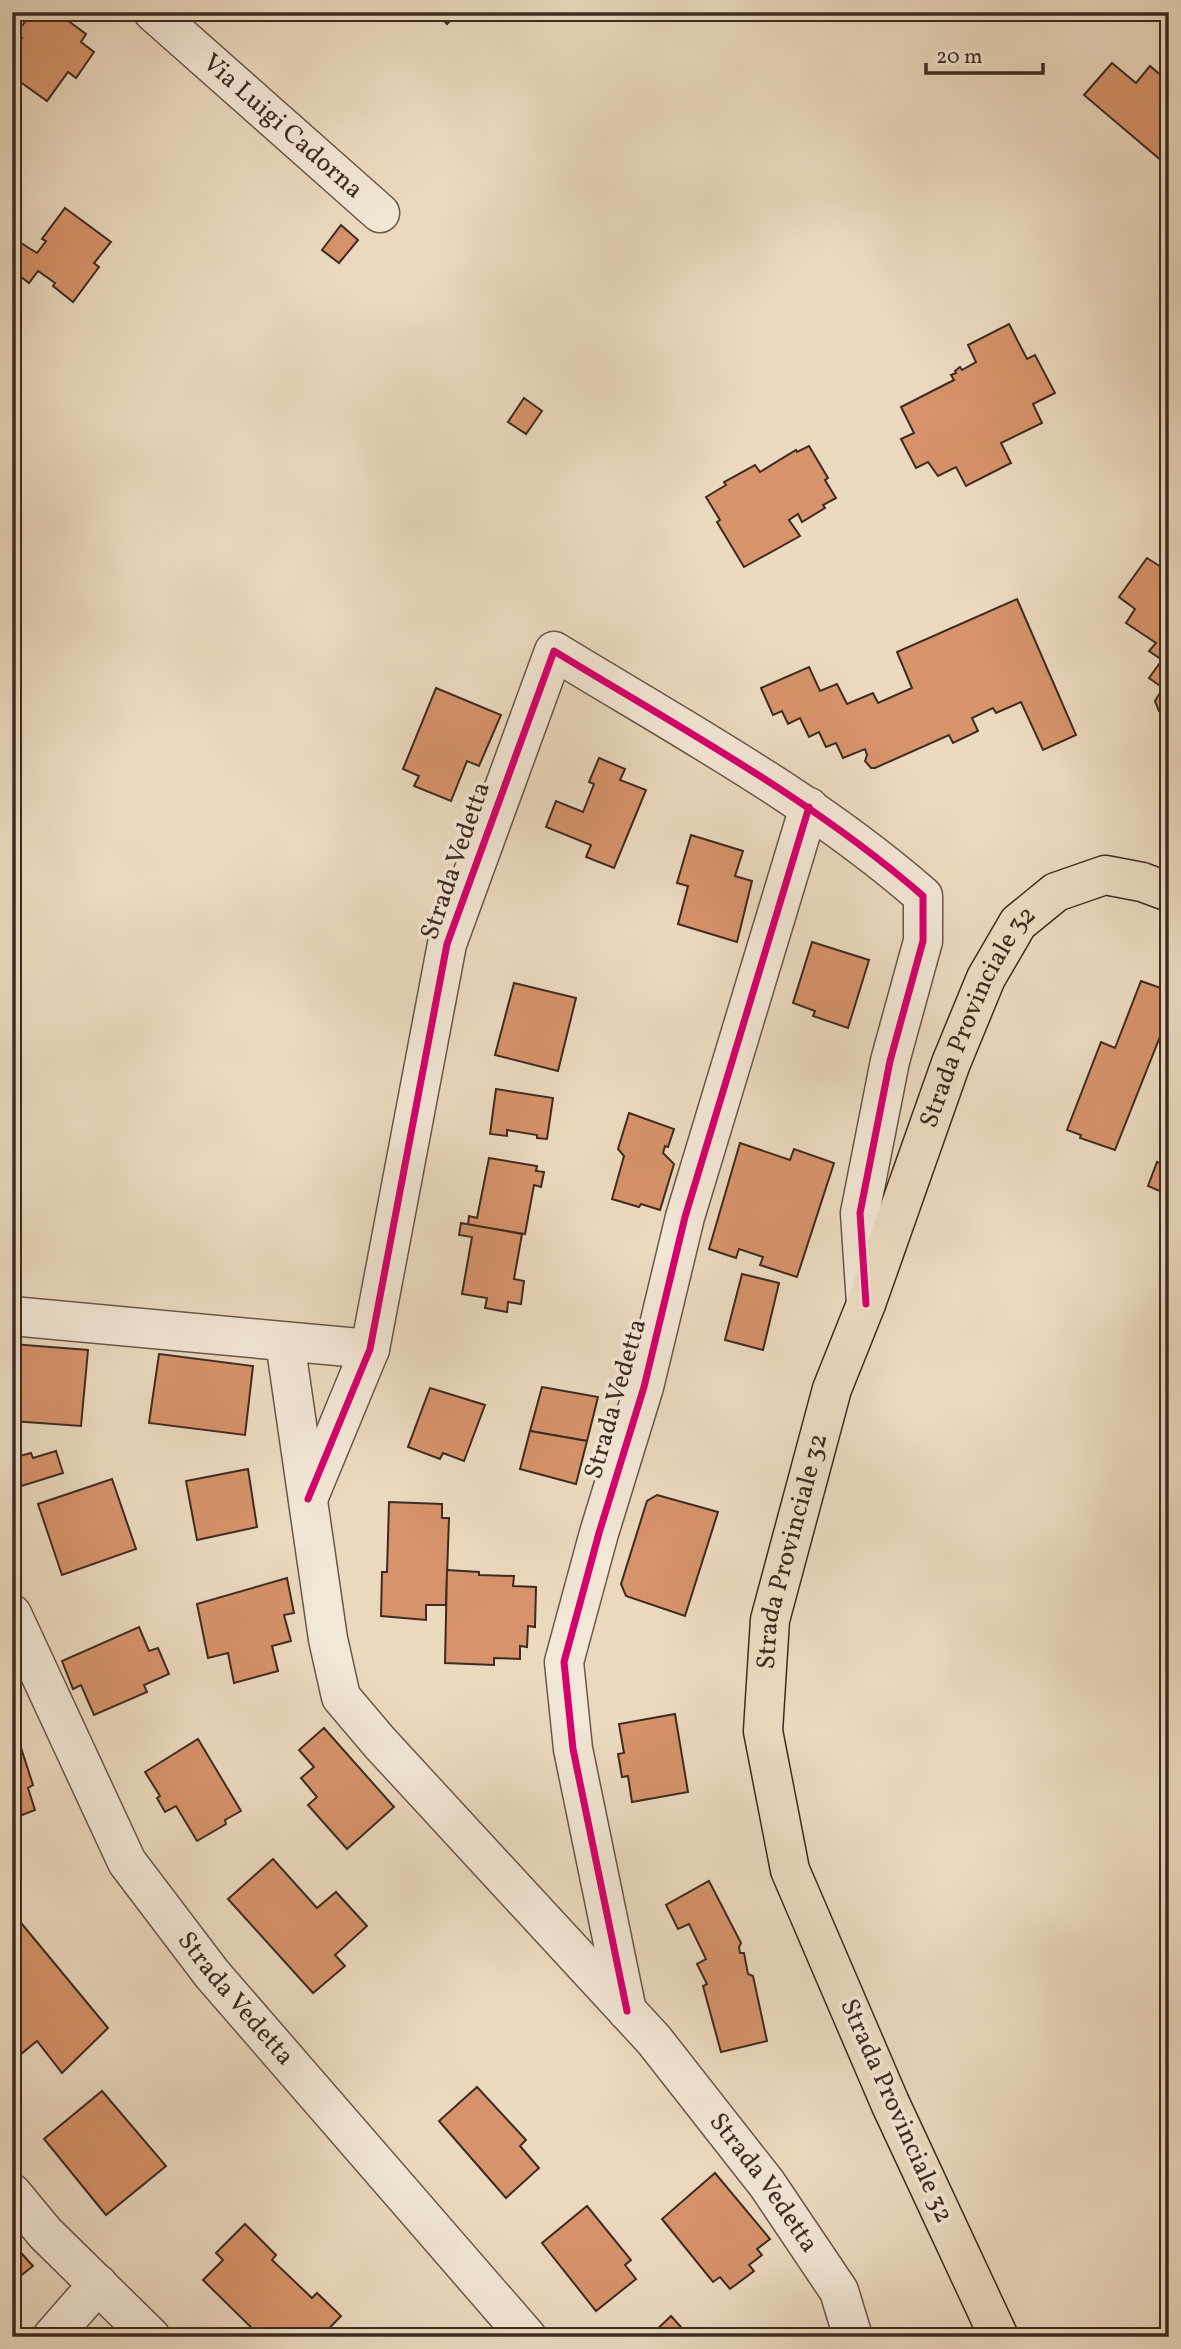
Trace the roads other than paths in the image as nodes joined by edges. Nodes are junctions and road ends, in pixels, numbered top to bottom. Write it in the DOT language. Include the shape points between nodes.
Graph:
graph roads {
  1 [pos="153,12"];
  2 [pos="380,213"];
  3 [pos="809,807"];
  4 [pos="1169,892"];
  5 [pos="866,1304"];
  6 [pos="12,1316"];
  7 [pos="285,1342"];
  8 [pos="370,1349"];
  9 [pos="308,1499"];
  10 [pos="12,1614"];
  11 [pos="627,2011"];
  12 [pos="12,2193"];
  13 [pos="98,2284"];
  14 [pos="52,2337"];
  15 [pos="151,2337"];
  16 [pos="527,2337"];
  17 [pos="853,2337"];
  18 [pos="999,2337"];
  1 -- 2 [label="street, Via Luigi Cadorna"];
  3 -- 5 [label="street, Strada Vedetta" via="923,896 923,941 890,1061 860,1213"];
  3 -- 8 [label="street, Strada Vedetta" via="554,651 447,944"];
  3 -- 11 [label="street, Strada Vedetta" via="685,1217 644,1387 564,1662 573,1749"];
  4 -- 5 [label="main road, Strada Provinciale 32" via="1142,881 1105,875 1056,892 1018,923 986,978 951,1063"];
  5 -- 18 [label="main road, Strada Provinciale 32" via="832,1389 770,1620 762,1731 790,1870 890,2103"];
  6 -- 7 [label="street"];
  7 -- 8 [label="street"];
  7 -- 9 [label="street, Strada Vedetta"];
  8 -- 9 [label="street, Strada Vedetta"];
  9 -- 11 [label="street, Strada Vedetta" via="341,1696"];
  10 -- 16 [label="street, Strada Vedetta" via="127,1862 212,1974"];
  11 -- 17 [label="street, Strada Vedetta" via="766,2184 839,2291"];
  12 -- 13 [label="street" via="45,2234"];
  13 -- 14 [label="street"];
  13 -- 15 [label="street"];
}
